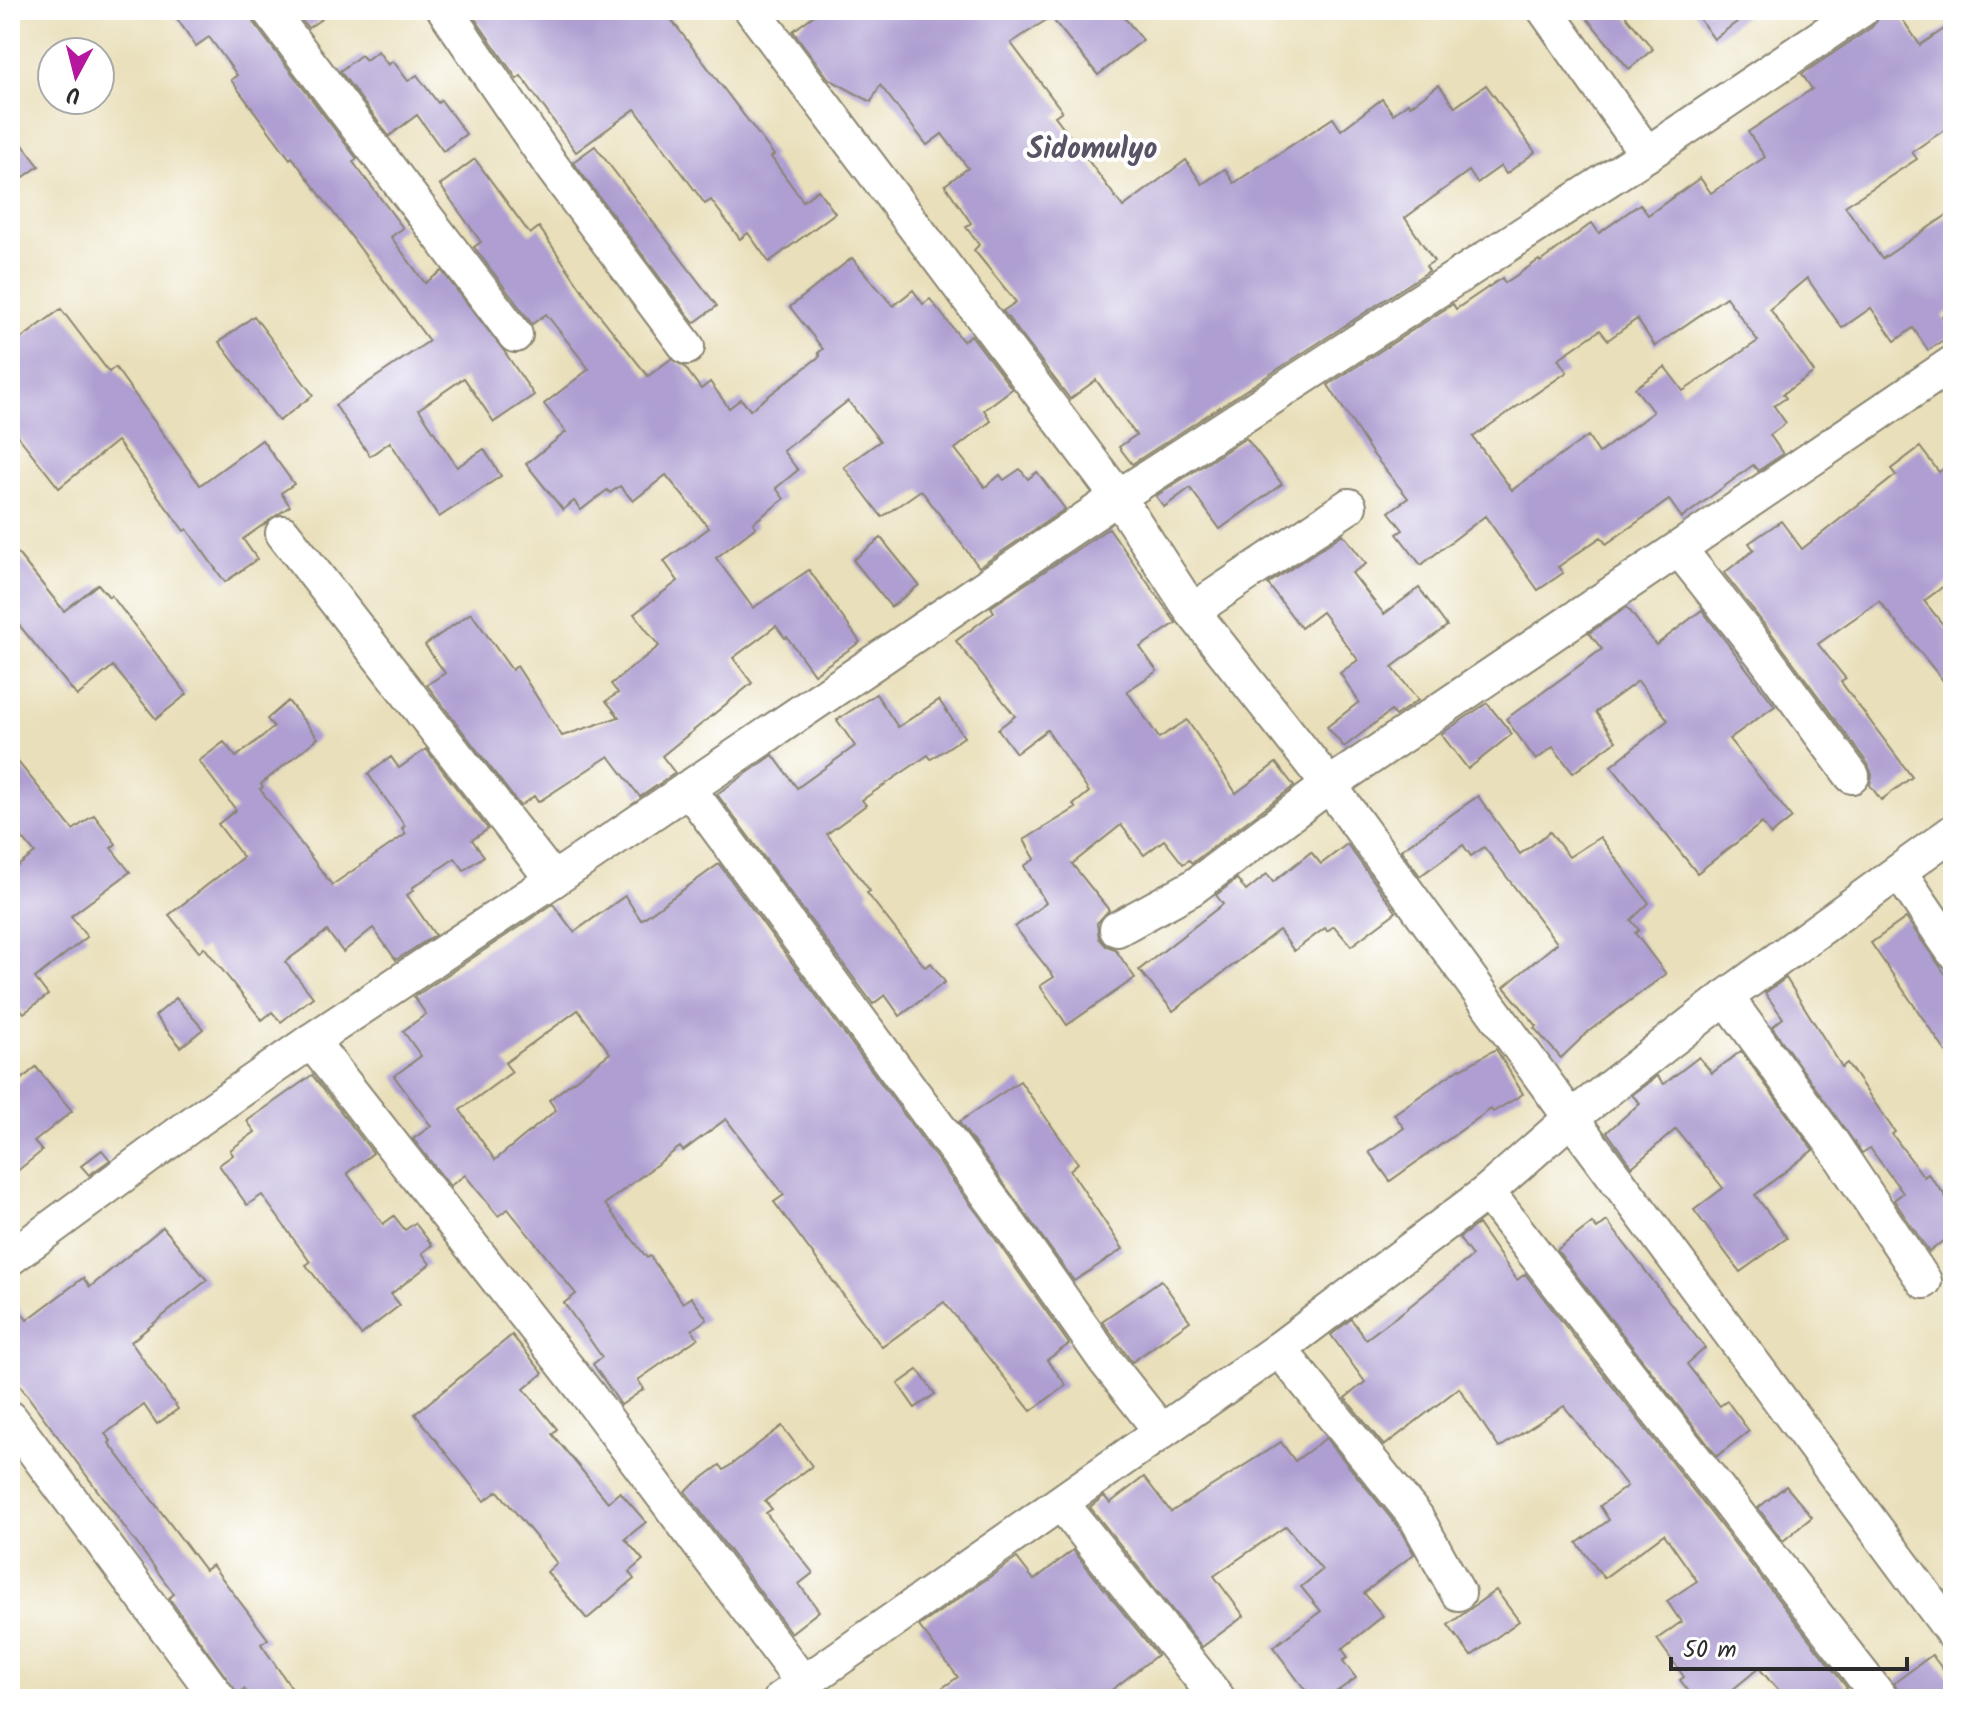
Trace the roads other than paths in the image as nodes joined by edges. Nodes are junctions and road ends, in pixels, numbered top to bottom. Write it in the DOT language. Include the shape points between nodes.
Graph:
graph roads {
  1 [pos="269,10"];
  2 [pos="445,10"];
  3 [pos="752,10"];
  4 [pos="1545,10"];
  5 [pos="1861,10"];
  6 [pos="1647,154"];
  7 [pos="515,335"];
  8 [pos="687,347"];
  9 [pos="1953,363"];
  10 [pos="1118,497"];
  11 [pos="1349,506"];
  12 [pos="283,533"];
  13 [pos="1679,549"];
  14 [pos="1192,611"];
  15 [pos="1852,776"];
  16 [pos="1329,785"];
  17 [pos="688,788"];
  18 [pos="1953,832"];
  19 [pos="1899,872"];
  20 [pos="553,880"];
  21 [pos="1117,929"];
  22 [pos="1953,951"];
  23 [pos="1726,997"];
  24 [pos="311,1041"];
  25 [pos="1571,1118"];
  26 [pos="1487,1192"];
  27 [pos="10,1258"];
  28 [pos="1924,1281"];
  29 [pos="1279,1349"];
  30 [pos="10,1418"];
  31 [pos="1161,1431"];
  32 [pos="1061,1503"];
  33 [pos="1458,1593"];
  34 [pos="1953,1633"];
  35 [pos="792,1691"];
  36 [pos="219,1699"];
  37 [pos="1218,1699"];
  38 [pos="1881,1699"];
  1 -- 7 [label="street"];
  2 -- 8 [label="street" via="553,168"];
  3 -- 10 [label="street"];
  4 -- 6 [label="street"];
  5 -- 6 [label="street"];
  6 -- 10 [label="street"];
  9 -- 13 [label="street"];
  10 -- 14 [label="street"];
  10 -- 17 [label="street"];
  11 -- 14 [label="street"];
  12 -- 20 [label="street"];
  13 -- 15 [label="street"];
  13 -- 16 [label="street"];
  14 -- 16 [label="street"];
  16 -- 21 [label="street" via="1192,888"];
  16 -- 25 [label="street"];
  17 -- 20 [label="street"];
  17 -- 31 [label="street"];
  18 -- 19 [label="street"];
  19 -- 22 [label="street"];
  19 -- 23 [label="street"];
  20 -- 24 [label="street"];
  23 -- 25 [label="street"];
  23 -- 28 [label="street"];
  24 -- 27 [label="street"];
  24 -- 35 [label="street" via="588,1395"];
  25 -- 26 [label="street"];
  25 -- 34 [label="street"];
  26 -- 29 [label="street"];
  26 -- 38 [label="street"];
  29 -- 31 [label="street"];
  29 -- 33 [label="street" via="1416,1517"];
  30 -- 36 [label="street"];
  31 -- 32 [label="street"];
  32 -- 35 [label="street"];
  32 -- 37 [label="street"];
}
